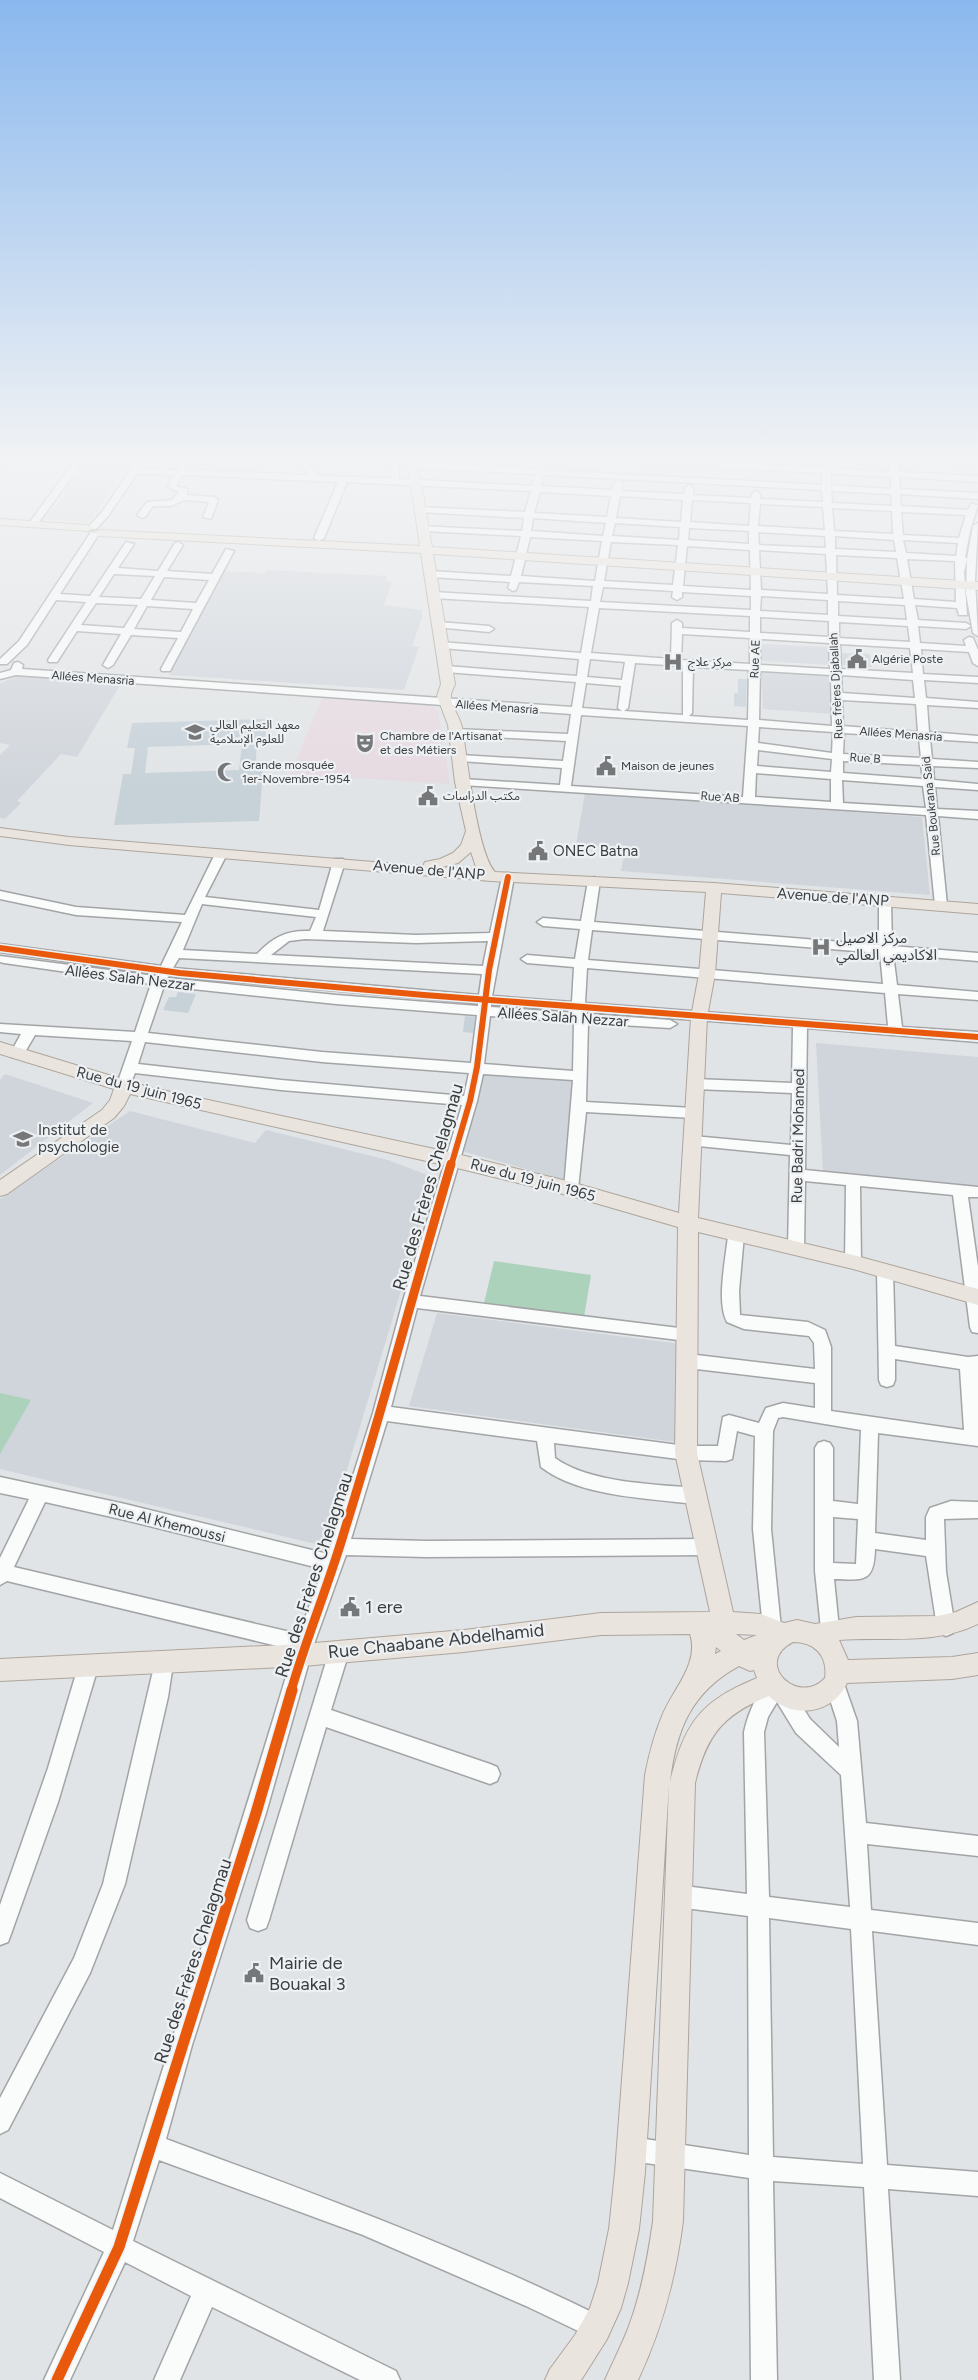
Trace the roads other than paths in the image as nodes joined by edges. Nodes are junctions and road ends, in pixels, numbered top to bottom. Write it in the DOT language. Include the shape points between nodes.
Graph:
graph roads {
  1 [pos="70,570"];
  2 [pos="112,570"];
  3 [pos="164,570"];
  4 [pos="219,570"];
  5 [pos="429,570"];
  6 [pos="517,570"];
  7 [pos="603,570"];
  8 [pos="680,570"];
  9 [pos="755,570"];
  10 [pos="756,570"];
  11 [pos="832,570"];
  12 [pos="904,570"];
  13 [pos="162,574"];
  14 [pos="430,574"];
  15 [pos="832,574"];
  16 [pos="215,577"];
  17 [pos="515,578"];
  18 [pos="906,579"];
  19 [pos="969,582"];
  20 [pos="600,583"];
  21 [pos="677,588"];
  22 [pos="756,593"];
  23 [pos="433,595"];
  24 [pos="54,597"];
  25 [pos="832,597"];
  26 [pos="93,599"];
  27 [pos="511,600"];
  28 [pos="145,602"];
  29 [pos="910,602"];
  30 [pos="594,605"];
  31 [pos="962,605"];
  32 [pos="199,606"];
  33 [pos="676,610"];
  34 [pos="754,614"];
  35 [pos="833,619"];
  36 [pos="913,624"];
  37 [pos="439,625"];
  38 [pos="966,626"];
  39 [pos="73,628"];
  40 [pos="488,629"];
  41 [pos="678,631"];
  42 [pos="128,632"];
  43 [pos="978,633"];
  44 [pos="183,635"];
  45 [pos="756,636"];
  46 [pos="834,642"];
  47 [pos="23,643"];
  48 [pos="441,645"];
  49 [pos="915,646"];
  50 [pos="971,649"];
  51 [pos="585,656"];
  52 [pos="53,660"];
  53 [pos="630,660"];
  54 [pos="978,662"];
  55 [pos="1,663"];
  56 [pos="676,663"];
  57 [pos="688,664"];
  58 [pos="108,665"];
  59 [pos="754,666"];
  60 [pos="166,669"];
  61 [pos="446,669"];
  62 [pos="9,672"];
  63 [pos="835,672"];
  64 [pos="919,677"];
  65 [pos="582,680"];
  66 [pos="978,680"];
  67 [pos="626,683"];
  68 [pos="836,696"];
  69 [pos="450,700"];
  70 [pos="921,701"];
  71 [pos="978,705"];
  72 [pos="623,708"];
  73 [pos="578,709"];
  74 [pos="687,712"];
  75 [pos="754,720"];
  76 [pos="838,726"];
  77 [pos="923,731"];
  78 [pos="456,732"];
  79 [pos="978,732"];
  80 [pos="573,738"];
  81 [pos="978,740"];
  82 [pos="753,746"];
  83 [pos="839,757"];
  84 [pos="460,758"];
  85 [pos="927,763"];
  86 [pos="569,764"];
  87 [pos="978,765"];
  88 [pos="752,769"];
  89 [pos="835,777"];
  90 [pos="462,782"];
  91 [pos="929,785"];
  92 [pos="565,787"];
  93 [pos="978,787"];
  94 [pos="749,799"];
  95 [pos="837,805"];
  96 [pos="933,812"];
  97 [pos="978,815"];
  98 [pos="472,830"];
  99 [pos="0,832"];
  100 [pos="221,854"];
  101 [pos="339,862"];
  102 [pos="410,868"];
  103 [pos="491,876"];
  104 [pos="508,877"];
  105 [pos="594,881"];
  106 [pos="714,888"];
  107 [pos="0,896"];
  108 [pos="197,900"];
  109 [pos="885,901"];
  110 [pos="941,905"];
  111 [pos="978,908"];
  112 [pos="324,914"];
  113 [pos="189,919"];
  114 [pos="543,922"];
  115 [pos="588,926"];
  116 [pos="315,934"];
  117 [pos="711,936"];
  118 [pos="495,937"];
  119 [pos="0,948"];
  120 [pos="886,951"];
  121 [pos="174,954"];
  122 [pos="978,957"];
  123 [pos="261,958"];
  124 [pos="0,959"];
  125 [pos="527,959"];
  126 [pos="581,964"];
  127 [pos="488,970"];
  128 [pos="707,974"];
  129 [pos="161,977"];
  130 [pos="890,990"];
  131 [pos="978,996"];
  132 [pos="484,1004"];
  133 [pos="579,1011"];
  134 [pos="699,1022"];
  135 [pos="799,1027"];
  136 [pos="0,1028"];
  137 [pos="31,1029"];
  138 [pos="896,1032"];
  139 [pos="139,1037"];
  140 [pos="978,1037"];
  141 [pos="978,1045"];
  142 [pos="8,1051"];
  143 [pos="477,1067"];
  144 [pos="129,1068"];
  145 [pos="580,1076"];
  146 [pos="695,1084"];
  147 [pos="123,1087"];
  148 [pos="799,1088"];
  149 [pos="470,1101"];
  150 [pos="579,1107"];
  151 [pos="692,1113"];
  152 [pos="693,1141"];
  153 [pos="799,1151"];
  154 [pos="453,1160"];
  155 [pos="798,1175"];
  156 [pos="853,1180"];
  157 [pos="0,1189"];
  158 [pos="571,1190"];
  159 [pos="960,1190"];
  160 [pos="978,1192"];
  161 [pos="688,1223"];
  162 [pos="736,1234"];
  163 [pos="796,1248"];
  164 [pos="853,1262"];
  165 [pos="885,1271"];
  166 [pos="976,1297"];
  167 [pos="411,1301"];
  168 [pos="978,1327"];
  169 [pos="687,1335"];
  170 [pos="887,1351"];
  171 [pos="688,1361"];
  172 [pos="973,1364"];
  173 [pos="824,1377"];
  174 [pos="887,1380"];
  175 [pos="381,1413"];
  176 [pos="823,1416"];
  177 [pos="870,1424"];
  178 [pos="764,1431"];
  179 [pos="545,1436"];
  180 [pos="975,1438"];
  181 [pos="824,1448"];
  182 [pos="686,1453"];
  183 [pos="0,1485"];
  184 [pos="40,1494"];
  185 [pos="695,1496"];
  186 [pos="823,1508"];
  187 [pos="978,1510"];
  188 [pos="866,1512"];
  189 [pos="866,1540"];
  190 [pos="706,1547"];
  191 [pos="934,1549"];
  192 [pos="337,1555"];
  193 [pos="824,1571"];
  194 [pos="1,1575"];
  195 [pos="978,1613"];
  196 [pos="708,1622"];
  197 [pos="946,1626"];
  198 [pos="822,1632"];
  199 [pos="774,1634"];
  200 [pos="304,1650"];
  201 [pos="339,1652"];
  202 [pos="741,1652"];
  203 [pos="163,1664"];
  204 [pos="978,1664"];
  205 [pos="88,1667"];
  206 [pos="0,1670"];
  207 [pos="837,1678"];
  208 [pos="774,1684"];
  209 [pos="692,1687"];
  210 [pos="319,1715"];
  211 [pos="850,1768"];
  212 [pos="490,1774"];
  213 [pos="856,1832"];
  214 [pos="978,1846"];
  215 [pos="677,1896"];
  216 [pos="760,1905"];
  217 [pos="860,1918"];
  218 [pos="258,1920"];
  219 [pos="0,1934"];
  220 [pos="978,1934"];
  221 [pos="0,2122"];
  222 [pos="152,2146"];
  223 [pos="632,2149"];
  224 [pos="668,2156"];
  225 [pos="760,2168"];
  226 [pos="874,2176"];
  227 [pos="978,2184"];
  228 [pos="0,2185"];
  229 [pos="119,2247"];
  230 [pos="206,2291"];
  231 [pos="597,2328"];
  232 [pos="57,2380"];
  233 [pos="167,2380"];
  234 [pos="387,2380"];
  235 [pos="561,2380"];
  236 [pos="621,2380"];
  237 [pos="764,2380"];
  238 [pos="887,2380"];
  1 -- 24 [label="street"];
  2 -- 13 [label="street"];
  2 -- 26 [label="street"];
  3 -- 13 [label="street"];
  4 -- 16 [label="street"];
  5 -- 14 [label="main road"];
  6 -- 17 [label="street"];
  7 -- 20 [label="street"];
  8 -- 21 [label="street"];
  9 -- 22 [label="street, Rue AE"];
  10 -- 15 [label="main road"];
  11 -- 15 [label="street, Rue frères Djaballah"];
  12 -- 18 [label="street, Rue Boukrana Said"];
  13 -- 16 [label="street"];
  13 -- 28 [label="street"];
  14 -- 17 [label="street"];
  14 -- 23 [label="main road"];
  15 -- 18 [label="main road"];
  15 -- 25 [label="street, Rue frères Djaballah"];
  16 -- 32 [label="street"];
  17 -- 20 [label="street"];
  17 -- 27 [label="street"];
  18 -- 19 [label="main road"];
  18 -- 29 [label="street, Rue Boukrana Said"];
  19 -- 31 [label="street"];
  19 -- 43 [label="street" via="970,603"];
  20 -- 21 [label="street"];
  20 -- 30 [label="street"];
  21 -- 22 [label="street"];
  21 -- 33 [label="street"];
  22 -- 25 [label="street"];
  22 -- 34 [label="street, Rue AE"];
  23 -- 27 [label="street"];
  23 -- 37 [label="main road"];
  24 -- 26 [label="street"];
  24 -- 47 [label="street"];
  25 -- 29 [label="street"];
  25 -- 35 [label="street, Rue frères Djaballah"];
  26 -- 28 [label="street"];
  26 -- 39 [label="street"];
  27 -- 30 [label="street"];
  28 -- 32 [label="street"];
  28 -- 42 [label="street"];
  29 -- 31 [label="street"];
  29 -- 36 [label="street, Rue Boukrana Said"];
  30 -- 33 [label="street"];
  30 -- 51 [label="street"];
  31 -- 38 [label="street"];
  32 -- 44 [label="street"];
  33 -- 34 [label="street"];
  33 -- 41 [label="street"];
  34 -- 35 [label="street"];
  34 -- 45 [label="street, Rue AE"];
  35 -- 36 [label="street"];
  35 -- 46 [label="street, Rue frères Djaballah"];
  36 -- 38 [label="street"];
  36 -- 49 [label="street, Rue Boukrana Said"];
  37 -- 40 [label="street"];
  37 -- 48 [label="main road"];
  38 -- 50 [label="street"];
  39 -- 42 [label="street"];
  39 -- 52 [label="street"];
  41 -- 45 [label="street"];
  41 -- 56 [label="street"];
  42 -- 44 [label="street"];
  42 -- 58 [label="street"];
  44 -- 60 [label="street"];
  45 -- 46 [label="street"];
  45 -- 59 [label="street, Rue AE"];
  46 -- 49 [label="street"];
  46 -- 63 [label="street, Rue frères Djaballah"];
  47 -- 55 [label="street"];
  47 -- 62 [label="street"];
  48 -- 51 [label="street"];
  48 -- 61 [label="main road"];
  49 -- 50 [label="street"];
  49 -- 64 [label="street, Rue Boukrana Said"];
  50 -- 54 [label="street"];
  51 -- 53 [label="street"];
  51 -- 65 [label="street"];
  53 -- 56 [label="street"];
  53 -- 67 [label="street"];
  55 -- 62 [label="street, Allées Menasria"];
  56 -- 57 [label="street"];
  57 -- 59 [label="street"];
  57 -- 74 [label="street"];
  59 -- 63 [label="street"];
  59 -- 75 [label="street, Rue AE"];
  61 -- 65 [label="street"];
  61 -- 69 [label="main road"];
  62 -- 69 [label="street, Allées Menasria"];
  63 -- 64 [label="street"];
  63 -- 68 [label="street, Rue frères Djaballah"];
  64 -- 66 [label="street"];
  64 -- 70 [label="street, Rue Boukrana Said"];
  65 -- 67 [label="street"];
  65 -- 73 [label="street"];
  67 -- 72 [label="street"];
  68 -- 70 [label="street"];
  68 -- 76 [label="street, Rue frères Djaballah"];
  69 -- 73 [label="street, Allées Menasria"];
  69 -- 78 [label="main road"];
  70 -- 71 [label="street"];
  70 -- 77 [label="street, Rue Boukrana Said"];
  72 -- 73 [label="street"];
  72 -- 74 [label="street"];
  73 -- 75 [label="street, Allées Menasria"];
  73 -- 80 [label="street"];
  74 -- 75 [label="street"];
  75 -- 76 [label="street, Allées Menasria"];
  75 -- 82 [label="street, Rue AE"];
  76 -- 77 [label="street, Allées Menasria"];
  76 -- 83 [label="street, Rue frères Djaballah"];
  77 -- 79 [label="street"];
  77 -- 81 [label="street, Allées Menasria"];
  77 -- 85 [label="street, Rue Boukrana Said"];
  78 -- 80 [label="street"];
  78 -- 84 [label="main road"];
  80 -- 86 [label="street"];
  82 -- 83 [label="street, Rue B"];
  82 -- 88 [label="street, Rue AE"];
  83 -- 85 [label="street, Rue B"];
  83 -- 89 [label="street, Rue frères Djaballah"];
  84 -- 86 [label="street"];
  84 -- 90 [label="main road"];
  85 -- 87 [label="street, Rue B"];
  85 -- 91 [label="street, Rue Boukrana Said"];
  86 -- 92 [label="street"];
  88 -- 89 [label="street"];
  88 -- 94 [label="street, Rue AE"];
  89 -- 91 [label="street"];
  89 -- 95 [label="street, Rue frères Djaballah"];
  90 -- 92 [label="street, Rue AB"];
  90 -- 98 [label="main road"];
  91 -- 93 [label="street"];
  91 -- 96 [label="street, Rue Boukrana Said"];
  92 -- 94 [label="street, Rue AB"];
  94 -- 95 [label="street, Rue AB"];
  95 -- 96 [label="street, Rue AB"];
  96 -- 97 [label="street, Rue AB"];
  96 -- 110 [label="street, Rue Boukrana Said"];
  98 -- 102 [label="main road" via="471,842 459,856 439,864"];
  98 -- 103 [label="main road" via="483,868"];
  99 -- 100 [label="main road, Avenue de l'ANP"];
  100 -- 101 [label="main road, Avenue de l'ANP"];
  100 -- 108 [label="street"];
  101 -- 102 [label="main road, Avenue de l'ANP"];
  101 -- 112 [label="street"];
  102 -- 103 [label="main road, Avenue de l'ANP"];
  103 -- 104 [label="main road, Avenue de l'ANP"];
  104 -- 105 [label="main road, Avenue de l'ANP"];
  104 -- 118 [label="street, Rue des Frères Chelagmau"];
  105 -- 106 [label="main road, Avenue de l'ANP"];
  105 -- 115 [label="street"];
  106 -- 109 [label="main road, Avenue de l'ANP"];
  106 -- 117 [label="main road"];
  107 -- 113 [label="street" via="76,911"];
  108 -- 112 [label="street"];
  108 -- 113 [label="street"];
  109 -- 110 [label="main road, Avenue de l'ANP"];
  109 -- 120 [label="street"];
  110 -- 111 [label="main road, Avenue de l'ANP"];
  112 -- 116 [label="street"];
  113 -- 121 [label="street"];
  114 -- 115 [label="street"];
  115 -- 117 [label="street"];
  115 -- 126 [label="street"];
  116 -- 118 [label="street" via="416,939"];
  116 -- 123 [label="street" via="291,933 278,940"];
  117 -- 120 [label="street"];
  117 -- 128 [label="main road"];
  118 -- 127 [label="street, Rue des Frères Chelagmau"];
  119 -- 129 [label="street"];
  120 -- 122 [label="street"];
  120 -- 130 [label="street"];
  121 -- 123 [label="street"];
  121 -- 129 [label="street"];
  123 -- 127 [label="street"];
  124 -- 129 [label="street, Allées Salah Nezzar"];
  125 -- 126 [label="street"];
  126 -- 128 [label="street"];
  126 -- 133 [label="street"];
  127 -- 132 [label="street, Rue des Frères Chelagmau"];
  128 -- 130 [label="street"];
  128 -- 134 [label="main road"];
  129 -- 132 [label="street, Allées Salah Nezzar"];
  129 -- 139 [label="street"];
  130 -- 131 [label="street"];
  130 -- 138 [label="street"];
  132 -- 133 [label="street, Allées Salah Nezzar"];
  132 -- 143 [label="street, Rue des Frères Chelagmau"];
  133 -- 134 [label="street, Allées Salah Nezzar"];
  133 -- 145 [label="street"];
  134 -- 135 [label="street, Allées Salah Nezzar"];
  134 -- 146 [label="main road"];
  135 -- 138 [label="street"];
  135 -- 141 [label="street, Allées Salah Nezzar"];
  135 -- 148 [label="street, Rue Badri Mohamed"];
  136 -- 137 [label="street"];
  137 -- 139 [label="street"];
  137 -- 142 [label="street"];
  138 -- 140 [label="street"];
  139 -- 143 [label="street" via="341,1058"];
  139 -- 144 [label="street"];
  142 -- 147 [label="main road, Rue du 19 juin 1965"];
  143 -- 145 [label="street"];
  143 -- 149 [label="street, Rue des Frères Chelagmau"];
  144 -- 147 [label="street"];
  144 -- 149 [label="street"];
  145 -- 150 [label="street"];
  146 -- 148 [label="street"];
  146 -- 151 [label="main road"];
  147 -- 154 [label="main road, Rue du 19 juin 1965"];
  147 -- 157 [label="main road" via="118,1102 108,1114"];
  148 -- 153 [label="street, Rue Badri Mohamed"];
  149 -- 154 [label="street, Rue des Frères Chelagmau"];
  150 -- 151 [label="street"];
  150 -- 158 [label="street"];
  151 -- 152 [label="main road"];
  152 -- 153 [label="street"];
  152 -- 161 [label="main road"];
  153 -- 155 [label="street, Rue Badri Mohamed"];
  154 -- 158 [label="main road, Rue du 19 juin 1965"];
  154 -- 167 [label="street, Rue des Frères Chelagmau"];
  155 -- 156 [label="street"];
  155 -- 163 [label="street, Rue Badri Mohamed"];
  156 -- 159 [label="street"];
  156 -- 164 [label="street"];
  158 -- 161 [label="main road, Rue du 19 juin 1965"];
  159 -- 160 [label="street"];
  159 -- 166 [label="street"];
  161 -- 162 [label="main road, Rue du 19 juin 1965"];
  161 -- 169 [label="main road"];
  162 -- 163 [label="main road, Rue du 19 juin 1965"];
  162 -- 173 [label="street" via="731,1301 734,1318 744,1323 808,1328 818,1332 822,1339"];
  163 -- 164 [label="main road, Rue du 19 juin 1965"];
  164 -- 165 [label="main road, Rue du 19 juin 1965"];
  165 -- 166 [label="main road, Rue du 19 juin 1965"];
  165 -- 170 [label="street"];
  166 -- 168 [label="street"];
  167 -- 169 [label="street"];
  167 -- 175 [label="street, Rue des Frères Chelagmau"];
  169 -- 171 [label="main road"];
  170 -- 172 [label="street"];
  170 -- 174 [label="street"];
  171 -- 173 [label="street"];
  171 -- 182 [label="main road"];
  172 -- 180 [label="street"];
  173 -- 176 [label="street"];
  175 -- 179 [label="street"];
  175 -- 192 [label="street, Rue des Frères Chelagmau"];
  176 -- 177 [label="street"];
  176 -- 178 [label="street" via="776,1411"];
  177 -- 180 [label="street"];
  177 -- 188 [label="street"];
  178 -- 182 [label="street" via="729,1422 726,1454"];
  178 -- 199 [label="street" via="762,1529"];
  179 -- 182 [label="street"];
  179 -- 185 [label="street" via="547,1462 559,1471 583,1480"];
  181 -- 186 [label="street"];
  182 -- 185 [label="main road"];
  183 -- 184 [label="street, Rue Al Khemoussi"];
  184 -- 192 [label="street, Rue Al Khemoussi"];
  184 -- 194 [label="street"];
  185 -- 190 [label="main road"];
  186 -- 188 [label="street"];
  186 -- 193 [label="street"];
  187 -- 191 [label="street" via="951,1509 936,1513"];
  188 -- 189 [label="street"];
  189 -- 191 [label="street"];
  189 -- 193 [label="street" via="863,1571"];
  190 -- 192 [label="street, Rue Al Khemoussi" via="435,1549"];
  190 -- 196 [label="main road"];
  191 -- 197 [label="street"];
  192 -- 200 [label="street, Rue des Frères Chelagmau"];
  193 -- 198 [label="street"];
  194 -- 200 [label="street"];
  195 -- 197 [label="main road"];
  196 -- 199 [label="main road, Rue Chaabane Abdelhamid" via="761,1624"];
  196 -- 201 [label="main road, Rue Chaabane Abdelhamid" via="601,1624"];
  196 -- 202 [label="main road"];
  196 -- 209 [label="main road" via="702,1632 706,1646"];
  197 -- 198 [label="main road" via="923,1630 868,1627"];
  198 -- 199 [label="main road"];
  198 -- 207 [label="main road" via="836,1657"];
  199 -- 202 [label="main road"];
  199 -- 208 [label="main road" via="764,1660"];
  200 -- 201 [label="main road, Rue Chaabane Abdelhamid"];
  200 -- 203 [label="main road, Rue Chaabane Abdelhamid"];
  200 -- 222 [label="street, Rue des Frères Chelagmau"];
  201 -- 210 [label="street"];
  202 -- 208 [label="main road"];
  202 -- 209 [label="main road" via="712,1669"];
  203 -- 205 [label="main road, Rue Chaabane Abdelhamid"];
  203 -- 221 [label="street" via="114,1884 82,1965"];
  204 -- 207 [label="main road"];
  205 -- 206 [label="main road, Rue Chaabane Abdelhamid"];
  205 -- 219 [label="street" via="37,1836"];
  207 -- 208 [label="main road" via="826,1694 813,1699 798,1699"];
  207 -- 211 [label="street" via="847,1721"];
  208 -- 211 [label="street" via="805,1730"];
  208 -- 215 [label="main road" via="724,1705 704,1724 688,1754 682,1782"];
  208 -- 216 [label="street" via="756,1718 754,1732"];
  209 -- 223 [label="main road" via="676,1713 662,1755 653,1828"];
  210 -- 212 [label="street"];
  210 -- 218 [label="street"];
  211 -- 213 [label="street"];
  213 -- 214 [label="street"];
  213 -- 217 [label="street"];
  215 -- 216 [label="street"];
  215 -- 224 [label="main road"];
  216 -- 217 [label="street"];
  216 -- 225 [label="street"];
  217 -- 220 [label="street"];
  217 -- 226 [label="street"];
  222 -- 229 [label="street, Rue des Frères Chelagmau"];
  222 -- 231 [label="street" via="365,2224 535,2297"];
  223 -- 224 [label="street"];
  223 -- 231 [label="main road" via="615,2272"];
  224 -- 225 [label="street"];
  224 -- 236 [label="main road" via="668,2221 663,2266 640,2342"];
  225 -- 226 [label="street"];
  225 -- 237 [label="street"];
  226 -- 227 [label="street"];
  226 -- 238 [label="street"];
  228 -- 229 [label="street"];
  229 -- 230 [label="street"];
  229 -- 232 [label="street, Rue des Frères Chelagmau"];
  230 -- 233 [label="street"];
  230 -- 234 [label="street"];
  231 -- 235 [label="main road" via="577,2362"];
}
